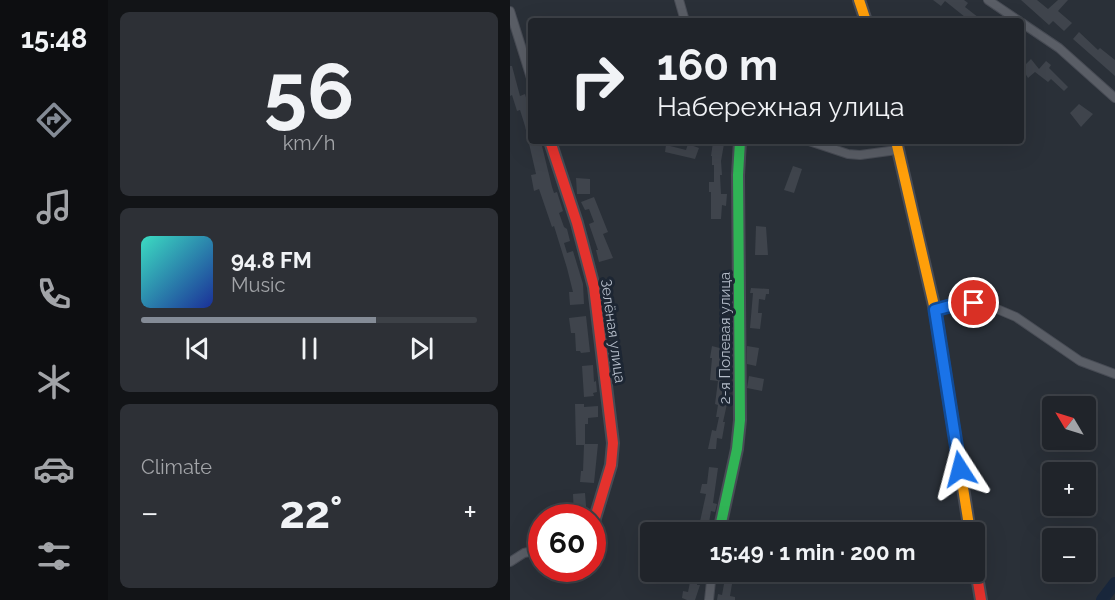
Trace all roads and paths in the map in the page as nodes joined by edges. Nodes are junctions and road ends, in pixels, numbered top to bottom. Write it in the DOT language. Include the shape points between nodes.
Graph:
graph roads {
  1 [pos="679,0"];
  2 [pos="859,0"];
  3 [pos="988,0"];
  4 [pos="510,11"];
  5 [pos="684,18"];
  6 [pos="865,18"];
  7 [pos="1014,18"];
  8 [pos="1024,25"];
  9 [pos="528,68"];
  10 [pos="1115,98"];
  11 [pos="551,144"];
  12 [pos="740,144"];
  13 [pos="818,144"];
  14 [pos="897,145"];
  15 [pos="935,310"];
  16 [pos="1115,374"];
  17 [pos="599,504"];
  18 [pos="721,522"];
  19 [pos="968,522"];
  20 [pos="528,552"];
  21 [pos="510,562"];
  22 [pos="711,582"];
  23 [pos="978,582"];
  24 [pos="709,600"];
  25 [pos="981,600"];
  1 -- 5 [label="street"];
  2 -- 6 [label="street"];
  3 -- 7 [label="street"];
  4 -- 9 [label="street"];
  8 -- 10 [label="street" via="1059,48"];
  11 -- 17 [label="street, Зелёная улица" via="594,286 613,444"];
  12 -- 18 [label="street, 2-я Полевая улица" via="740,420"];
  13 -- 14 [label="street" via="860,155"];
  14 -- 15 [label="street"];
  15 -- 16 [label="street" via="957,304 990,306 1016,317 1080,361"];
  15 -- 19 [label="street"];
  20 -- 21 [label="street"];
  22 -- 24 [label="street"];
  23 -- 25 [label="street"];
}
